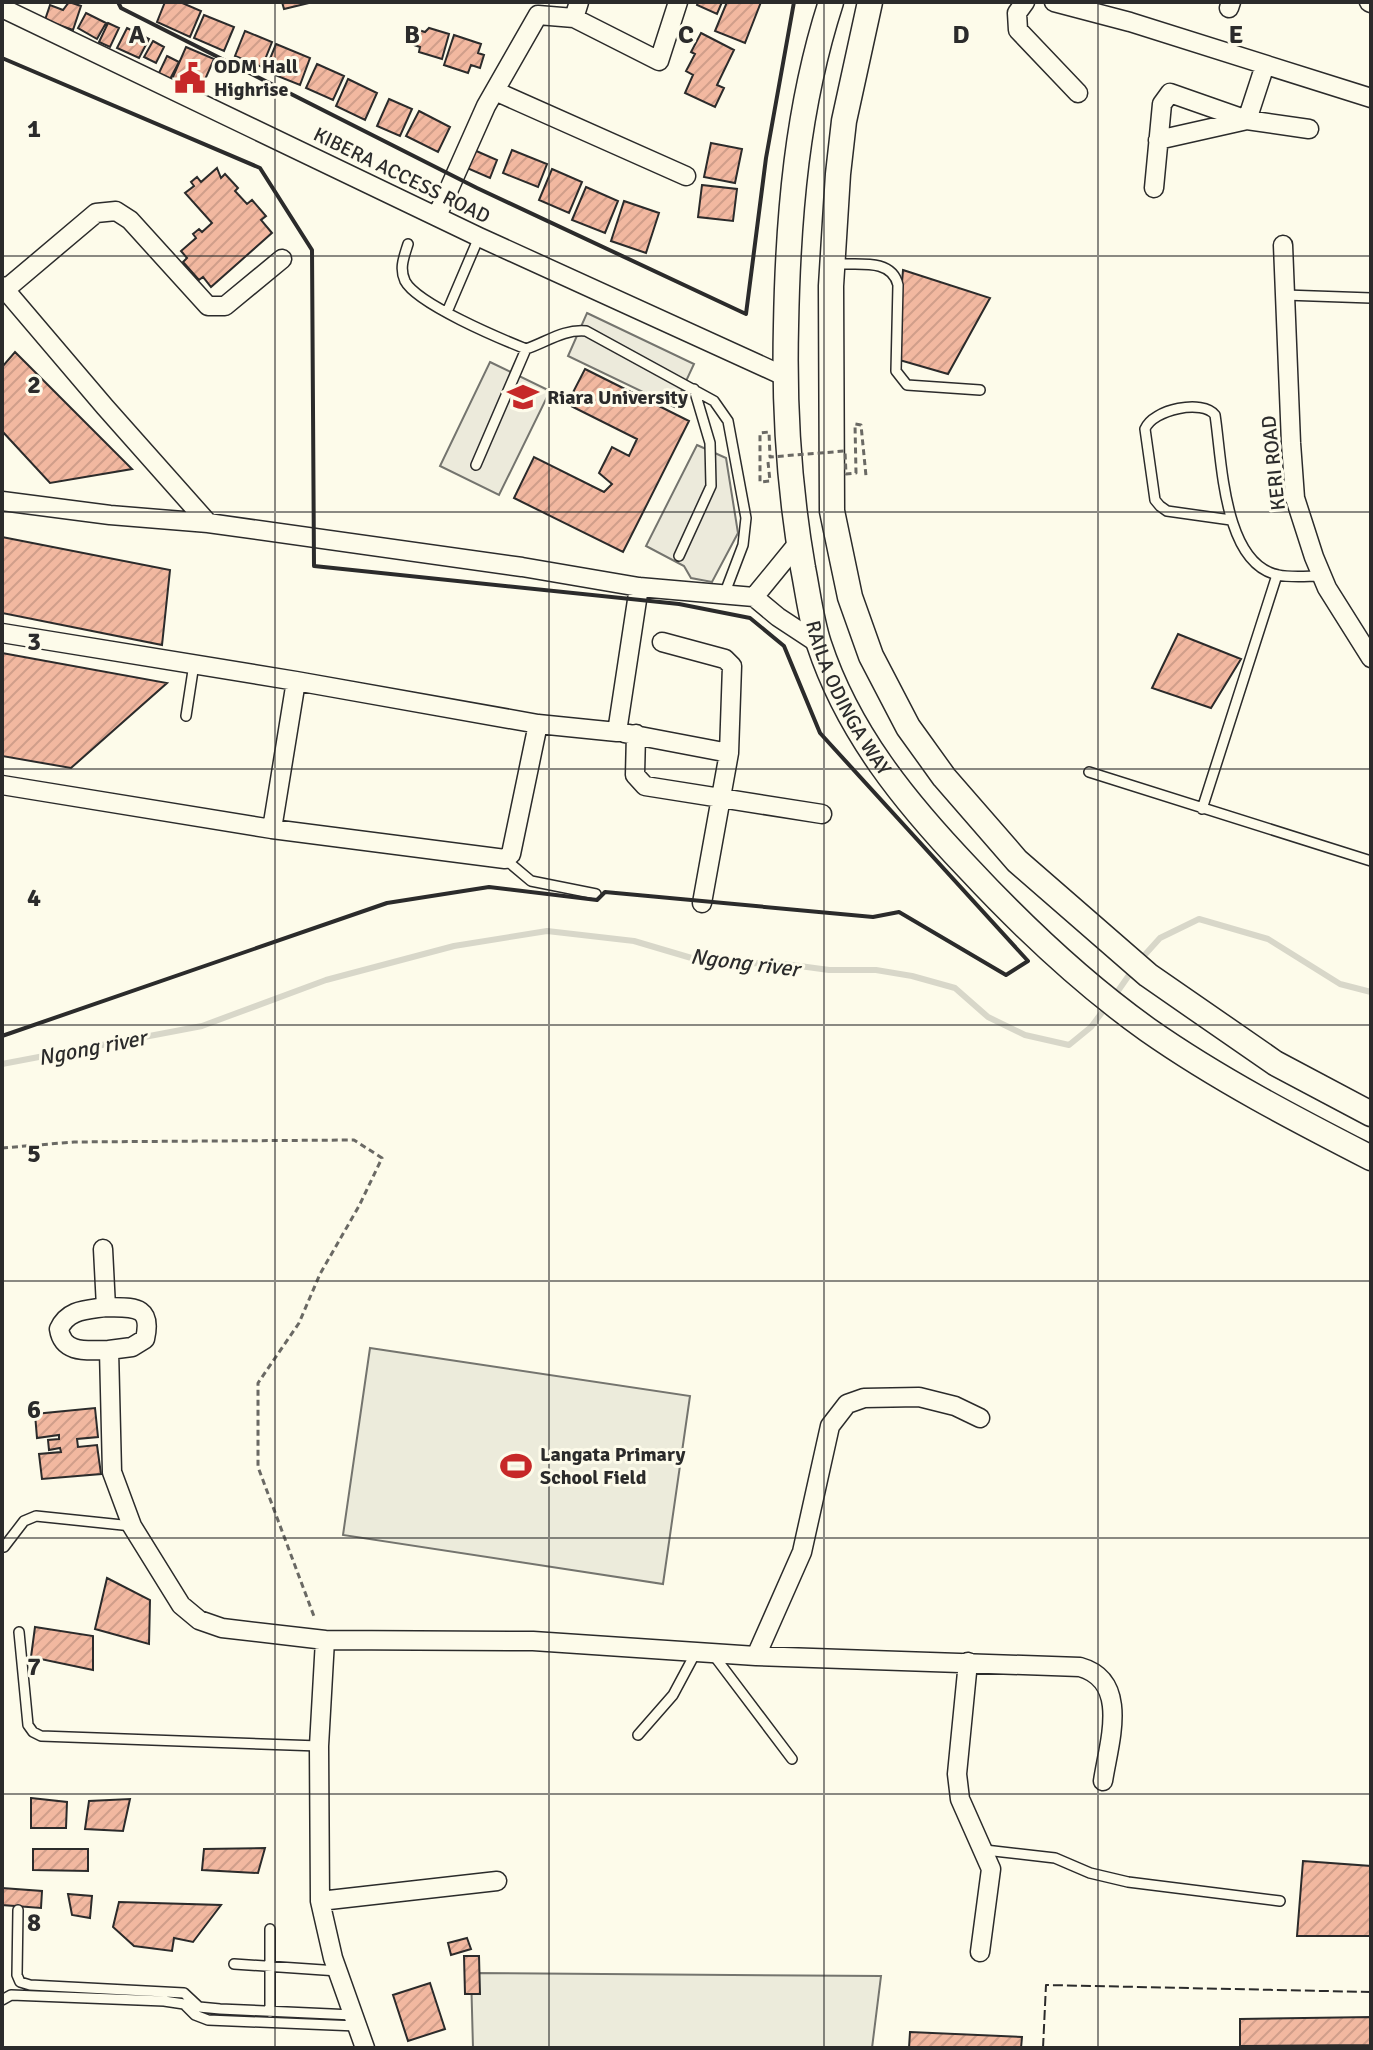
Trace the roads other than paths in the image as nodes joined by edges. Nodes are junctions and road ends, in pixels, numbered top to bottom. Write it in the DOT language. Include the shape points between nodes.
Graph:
graph roads {
  1 [pos="678,2"];
  2 [pos="831,2"];
  3 [pos="870,2"];
  4 [pos="1025,2"];
  5 [pos="1054,2"];
  6 [pos="1131,2"];
  7 [pos="2,8"];
  8 [pos="576,10"];
  9 [pos="1130,22"];
  10 [pos="1265,65"];
  11 [pos="495,91"];
  12 [pos="1078,93"];
  13 [pos="1371,98"];
  14 [pos="1247,120"];
  15 [pos="1309,129"];
  16 [pos="1158,140"];
  17 [pos="686,176"];
  18 [pos="1154,188"];
  19 [pos="437,216"];
  20 [pos="479,237"];
  21 [pos="408,244"];
  22 [pos="1283,245"];
  23 [pos="282,259"];
  24 [pos="832,264"];
  25 [pos="4,288"];
  26 [pos="1285,295"];
  27 [pos="1371,298"];
  28 [pos="447,312"];
  29 [pos="526,349"];
  30 [pos="784,376"];
  31 [pos="694,389"];
  32 [pos="980,390"];
  33 [pos="476,465"];
  34 [pos="2,501"];
  35 [pos="1231,520"];
  36 [pos="208,523"];
  37 [pos="799,542"];
  38 [pos="679,556"];
  39 [pos="1277,575"];
  40 [pos="1322,576"];
  41 [pos="639,587"];
  42 [pos="724,595"];
  43 [pos="754,597"];
  44 [pos="2,633"];
  45 [pos="662,642"];
  46 [pos="819,644"];
  47 [pos="1371,658"];
  48 [pos="194,664"];
  49 [pos="296,681"];
  50 [pos="186,716"];
  51 [pos="538,724"];
  52 [pos="626,733"];
  53 [pos="729,753"];
  54 [pos="1089,772"];
  55 [pos="2,785"];
  56 [pos="720,798"];
  57 [pos="1202,809"];
  58 [pos="822,814"];
  59 [pos="272,829"];
  60 [pos="505,859"];
  61 [pos="1371,861"];
  62 [pos="596,894"];
  63 [pos="702,903"];
  64 [pos="1371,1114"];
  65 [pos="1371,1158"];
  66 [pos="103,1249"];
  67 [pos="106,1307"];
  68 [pos="109,1350"];
  69 [pos="980,1418"];
  70 [pos="132,1526"];
  71 [pos="4,1547"];
  72 [pos="19,1632"];
  73 [pos="325,1640"];
  74 [pos="704,1653"];
  75 [pos="756,1656"];
  76 [pos="968,1662"];
  77 [pos="638,1735"];
  78 [pos="319,1746"];
  79 [pos="792,1759"];
  80 [pos="1103,1781"];
  81 [pos="985,1850"];
  82 [pos="497,1881"];
  83 [pos="320,1901"];
  84 [pos="1280,1901"];
  85 [pos="18,1910"];
  86 [pos="270,1929"];
  87 [pos="980,1952"];
  88 [pos="234,1964"];
  89 [pos="271,1966"];
  90 [pos="338,1971"];
  91 [pos="2,2000"];
  92 [pos="270,2012"];
  93 [pos="355,2021"];
  94 [pos="365,2048"];
  1 -- 8 [label="street" via="659,61"];
  2 -- 30 [label="main road, RAILA ODINGA WAY" via="795,159"];
  3 -- 24 [label="main road, RAILA ODINGA WAY" via="844,121"];
  4 -- 12 [label="street" via="1017,13 1018,30"];
  5 -- 9 [label="street"];
  6 -- 9 [label="street"];
  7 -- 19 [label="street, KIBERA ACCESS ROAD"];
  8 -- 11 [label="street" via="538,15"];
  9 -- 10 [label="street"];
  10 -- 13 [label="street"];
  10 -- 14 [label="street"];
  11 -- 17 [label="street"];
  11 -- 19 [label="street"];
  14 -- 15 [label="street"];
  14 -- 16 [label="street"];
  14 -- 16 [label="street" via="1170,93 1162,104"];
  16 -- 18 [label="street"];
  19 -- 20 [label="street, KIBERA ACCESS ROAD"];
  20 -- 28 [label="lane"];
  20 -- 30 [label="street, KIBERA ACCESS ROAD"];
  21 -- 28 [label="lane" via="401,267 404,279"];
  22 -- 26 [label="street, KERI ROAD"];
  23 -- 25 [label="street" via="225,306 208,306 130,220 116,211 96,213"];
  24 -- 32 [label="lane" via="884,266 896,276 899,379 907,385"];
  24 -- 64 [label="main road, RAILA ODINGA WAY" via="832,511 850,597 871,656 908,727 1017,861 1148,975 1275,1063"];
  25 -- 36 [label="street"];
  26 -- 27 [label="lane"];
  26 -- 40 [label="street, KERI ROAD" via="1295,498"];
  28 -- 29 [label="lane"];
  29 -- 31 [label="lane" via="565,331 586,331"];
  29 -- 33 [label="lane"];
  30 -- 37 [label="main road, RAILA ODINGA WAY"];
  31 -- 38 [label="lane" via="710,443 711,486"];
  31 -- 42 [label="lane" via="714,401 728,421 746,518 743,545"];
  34 -- 36 [label="street"];
  35 -- 35 [label="lane" via="1167,511 1155,500 1145,429 1152,418 1204,406 1215,415"];
  35 -- 39 [label="lane" via="1249,557"];
  36 -- 41 [label="street"];
  37 -- 43 [label="street"];
  37 -- 46 [label="main road, RAILA ODINGA WAY"];
  39 -- 40 [label="lane"];
  39 -- 57 [label="lane"];
  40 -- 47 [label="street, KERI ROAD"];
  41 -- 42 [label="street"];
  41 -- 52 [label="street"];
  42 -- 43 [label="street"];
  43 -- 46 [label="street"];
  44 -- 48 [label="street"];
  45 -- 53 [label="street" via="725,659 732,666"];
  46 -- 65 [label="main road, RAILA ODINGA WAY" via="842,702 890,779 924,822 1063,962 1217,1075"];
  48 -- 49 [label="street"];
  48 -- 50 [label="lane"];
  49 -- 51 [label="street"];
  49 -- 59 [label="street"];
  51 -- 52 [label="street"];
  51 -- 60 [label="street" via="511,854"];
  52 -- 53 [label="street"];
  52 -- 56 [label="street" via="635,775 645,786"];
  53 -- 56 [label="street"];
  54 -- 57 [label="lane"];
  55 -- 59 [label="street"];
  56 -- 58 [label="street"];
  56 -- 63 [label="street"];
  57 -- 61 [label="lane"];
  59 -- 60 [label="street"];
  60 -- 62 [label="lane" via="531,881"];
  66 -- 67 [label="street"];
  67 -- 68 [label="street" via="137,1308 147,1321 145,1339"];
  67 -- 68 [label="street" via="72,1313 59,1329 74,1350"];
  68 -- 70 [label="street" via="112,1472"];
  69 -- 75 [label="street" via="919,1397 864,1398 847,1404 830,1426 802,1552"];
  70 -- 71 [label="lane" via="36,1516 24,1521"];
  70 -- 73 [label="street" via="181,1605 199,1620 222,1628"];
  72 -- 78 [label="lane" via="28,1725 41,1736"];
  73 -- 74 [label="street" via="533,1641"];
  73 -- 78 [label="street"];
  74 -- 75 [label="street"];
  74 -- 77 [label="lane"];
  74 -- 79 [label="lane"];
  75 -- 76 [label="street"];
  76 -- 80 [label="street" via="1094,1671 1106,1683 1114,1706"];
  76 -- 81 [label="street" via="957,1774 960,1799"];
  78 -- 83 [label="street"];
  81 -- 84 [label="lane" via="1055,1858 1128,1882"];
  81 -- 87 [label="street" via="991,1869"];
  82 -- 83 [label="street"];
  83 -- 90 [label="street"];
  85 -- 92 [label="lane" via="20,1982 184,1993 199,2007"];
  86 -- 89 [label="lane"];
  88 -- 89 [label="lane"];
  89 -- 90 [label="lane"];
  89 -- 92 [label="lane"];
  90 -- 93 [label="street"];
  91 -- 93 [label="lane" via="11,1995 164,2001 184,2004 208,2020"];
  92 -- 93 [label="lane"];
  93 -- 94 [label="street"];
}
